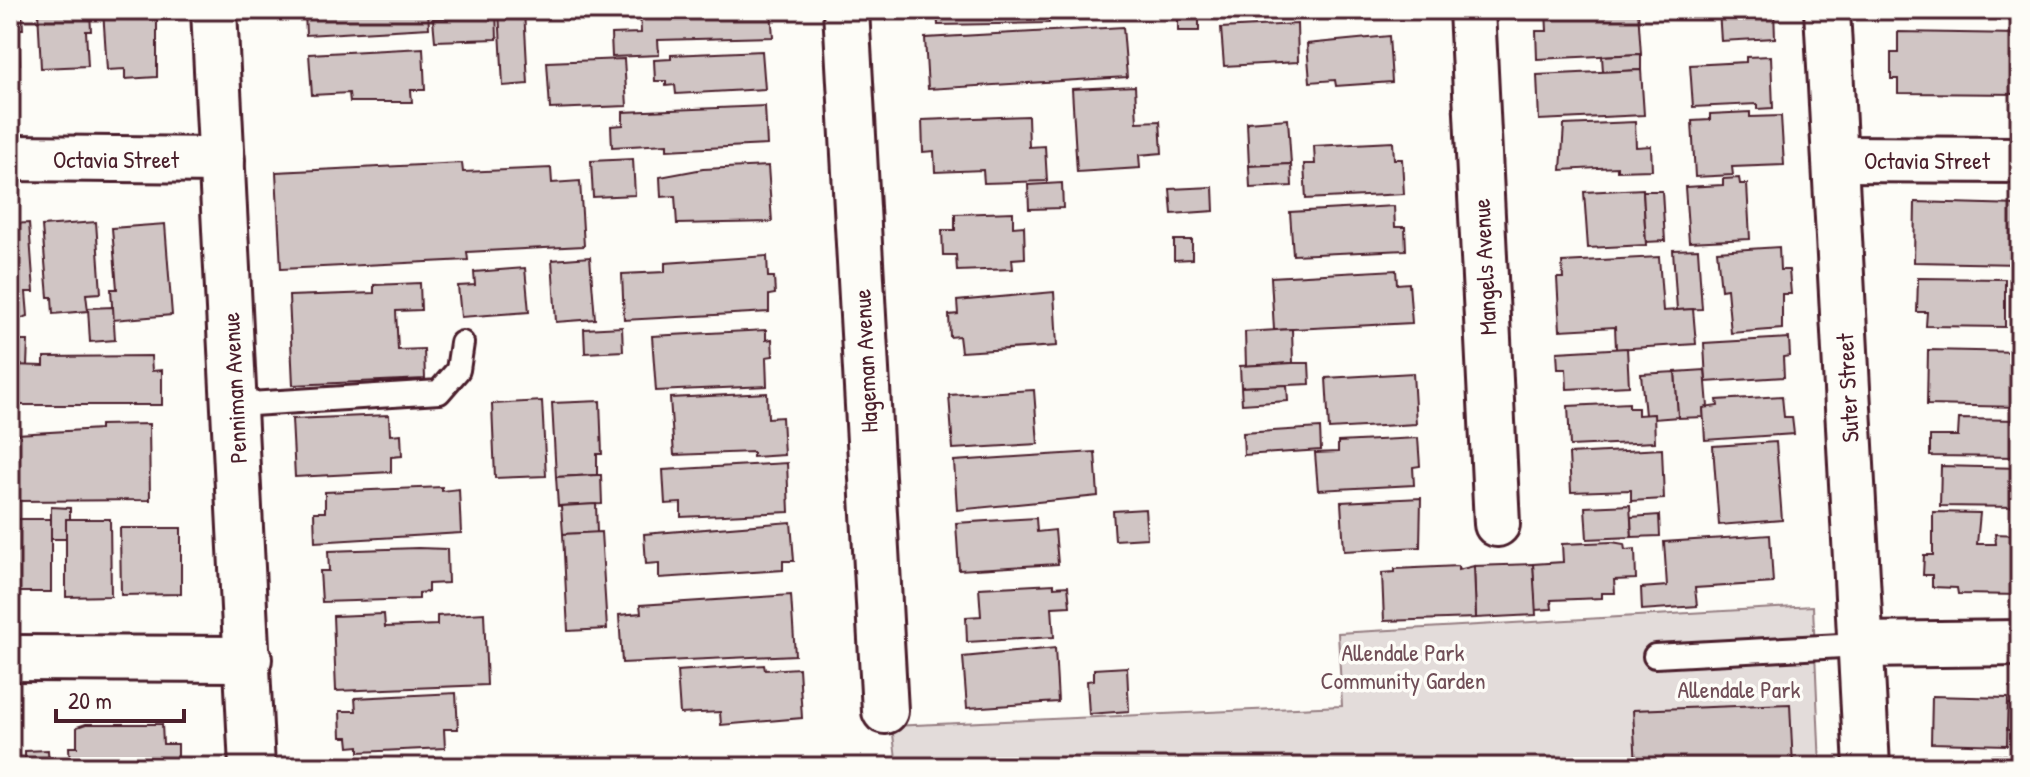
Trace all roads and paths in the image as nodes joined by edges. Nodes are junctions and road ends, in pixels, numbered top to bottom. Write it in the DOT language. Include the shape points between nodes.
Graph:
graph roads {
  1 [pos="214,10"];
  2 [pos="846,10"];
  3 [pos="1472,10"];
  4 [pos="1827,10"];
  5 [pos="10,158"];
  6 [pos="1835,159"];
  7 [pos="222,160"];
  8 [pos="2020,160"];
  9 [pos="462,343"];
  10 [pos="235,405"];
  11 [pos="1497,524"];
  12 [pos="2020,643"];
  13 [pos="1860,645"];
  14 [pos="1655,656"];
  15 [pos="10,658"];
  16 [pos="249,659"];
  17 [pos="885,711"];
  18 [pos="252,767"];
  19 [pos="1867,767"];
  1 -- 7 [label="street, Penniman Avenue"];
  2 -- 17 [label="street, Hageman Avenue"];
  3 -- 11 [label="street, Mangels Avenue"];
  4 -- 6 [label="street, Suter Street"];
  5 -- 7 [label="street, Octavia Street"];
  6 -- 8 [label="street, Octavia Street"];
  6 -- 13 [label="street, Suter Street"];
  7 -- 10 [label="street, Penniman Avenue"];
  9 -- 10 [label="lane" via="458,370 439,392"];
  10 -- 16 [label="street, Penniman Avenue"];
  12 -- 13 [label="street"];
  13 -- 14 [label="lane"];
  13 -- 19 [label="street, Suter Street"];
  15 -- 16 [label="street"];
  16 -- 18 [label="street, Penniman Avenue"];
}
